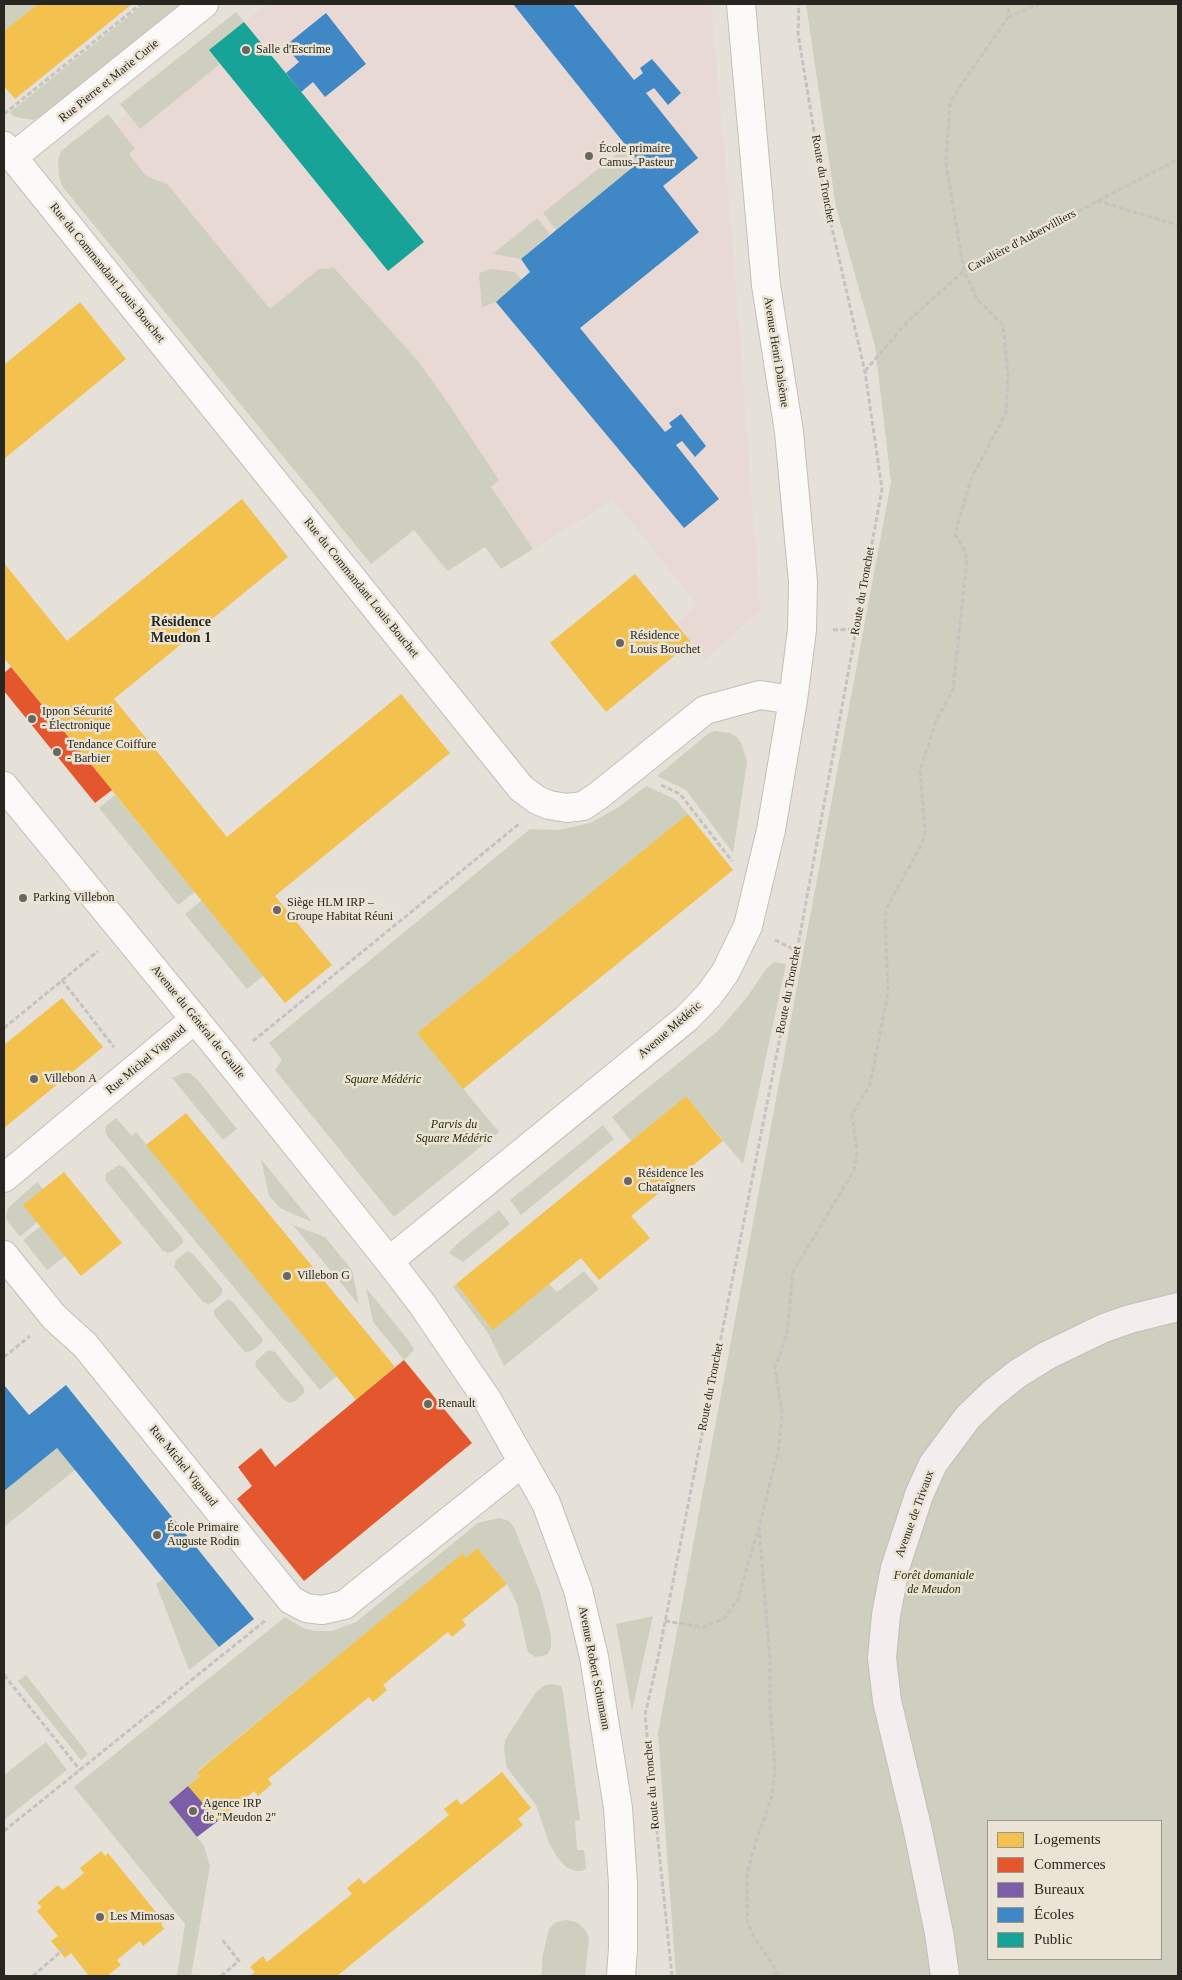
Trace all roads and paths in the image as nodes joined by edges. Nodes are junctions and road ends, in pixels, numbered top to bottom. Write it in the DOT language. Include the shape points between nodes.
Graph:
graph roads {
  1 [pos="141,4"];
  2 [pos="204,4"];
  3 [pos="741,4"];
  4 [pos="800,4"];
  5 [pos="1009,4"];
  6 [pos="1039,4"];
  7 [pos="1008,17"];
  8 [pos="4,114"];
  9 [pos="8,151"];
  10 [pos="1178,159"];
  11 [pos="1097,201"];
  12 [pos="1178,225"];
  13 [pos="964,271"];
  14 [pos="864,372"];
  15 [pos="793,700"];
  16 [pos="630,771"];
  17 [pos="4,786"];
  18 [pos="537,800"];
  19 [pos="758,883"];
  20 [pos="123,930"];
  21 [pos="62,980"];
  22 [pos="195,1019"];
  23 [pos="4,1028"];
  24 [pos="229,1061"];
  25 [pos="134,1071"];
  26 [pos="4,1178"];
  27 [pos="4,1255"];
  28 [pos="389,1261"];
  29 [pos="1178,1307"];
  30 [pos="523,1462"];
  31 [pos="759,1527"];
  32 [pos="291,1600"];
  33 [pos="665,1621"];
  34 [pos="4,1677"];
  35 [pos="80,1770"];
  36 [pos="4,1831"];
  37 [pos="221,1938"];
  38 [pos="66,1947"];
  39 [pos="33,1976"];
  40 [pos="221,1976"];
  41 [pos="621,1976"];
  42 [pos="672,1976"];
  43 [pos="777,1976"];
  44 [pos="945,1976"];
  1 -- 8 [label="path"];
  2 -- 9 [label="street, Rue Pierre et Marie Curie"];
  3 -- 15 [label="street, Avenue Henri Dalsème" via="766,285 789,432 804,582"];
  4 -- 14 [label="path, Route du Tronchet" via="798,33 824,193"];
  5 -- 7 [label="path"];
  6 -- 7 [label="path"];
  7 -- 13 [label="path" via="950,102 946,164"];
  9 -- 18 [label="street, Rue du Commandant Louis Bouchet" via="514,780"];
  10 -- 11 [label="path, Cavalière d'Aubervilliers"];
  11 -- 12 [label="path"];
  11 -- 13 [label="path, Cavalière d'Aubervilliers"];
  13 -- 14 [label="path, Cavalière d'Aubervilliers" via="910,319"];
  13 -- 31 [label="path" via="977,299 1003,325 1008,375 1006,412 971,478 955,534 967,559 953,690 936,721 920,770 925,831 922,844 884,916 888,992 870,1085 852,1114 857,1151 854,1170 793,1272 787,1334 775,1368 782,1413 779,1447"];
  14 -- 33 [label="path, Route du Tronchet" via="882,488 797,952"];
  15 -- 16 [label="street, Rue du Commandant Louis Bouchet" via="760,695 705,710"];
  15 -- 19 [label="street, Avenue Médéric" via="771,830"];
  16 -- 18 [label="street, Rue du Commandant Louis Bouchet" via="583,806 567,808"];
  16 -- 19 [label="path" via="680,794 743,876"];
  17 -- 20 [label="street, Avenue du Général de Gaulle"];
  18 -- 24 [label="path" via="516,828"];
  19 -- 28 [label="street, Avenue Médéric" via="748,926 725,973 709,996"];
  20 -- 21 [label="path"];
  20 -- 22 [label="street, Avenue du Général de Gaulle"];
  21 -- 23 [label="path"];
  21 -- 25 [label="path"];
  22 -- 24 [label="street, Avenue du Général de Gaulle"];
  22 -- 25 [label="street, Rue Michel Vignaud"];
  24 -- 28 [label="street, Avenue du Général de Gaulle"];
  25 -- 26 [label="street, Rue Michel Vignaud"];
  27 -- 32 [label="street, Rue Michel Vignaud" via="54,1317 85,1345"];
  28 -- 30 [label="street, Avenue Robert Schumann" via="488,1401"];
  29 -- 44 [label="main road, Avenue de Trivaux" via="1104,1328 1017,1374 968,1417 933,1464 919,1495 895,1568 882,1658 887,1700 920,1840"];
  30 -- 32 [label="street, Rue Michel Vignaud" via="344,1606 322,1610 306,1608"];
  30 -- 41 [label="street, Avenue Robert Schumann" via="546,1503 578,1590 594,1657 618,1808 623,1884"];
  31 -- 33 [label="path" via="738,1599 724,1619 704,1627"];
  31 -- 43 [label="path" via="775,1767 772,1796 747,1874 747,1903 748,1923"];
  32 -- 35 [label="path"];
  33 -- 42 [label="path, Route du Tronchet" via="645,1715"];
  34 -- 35 [label="path"];
  35 -- 36 [label="path"];
  37 -- 40 [label="path" via="239,1961"];
  38 -- 39 [label="path"];
}
